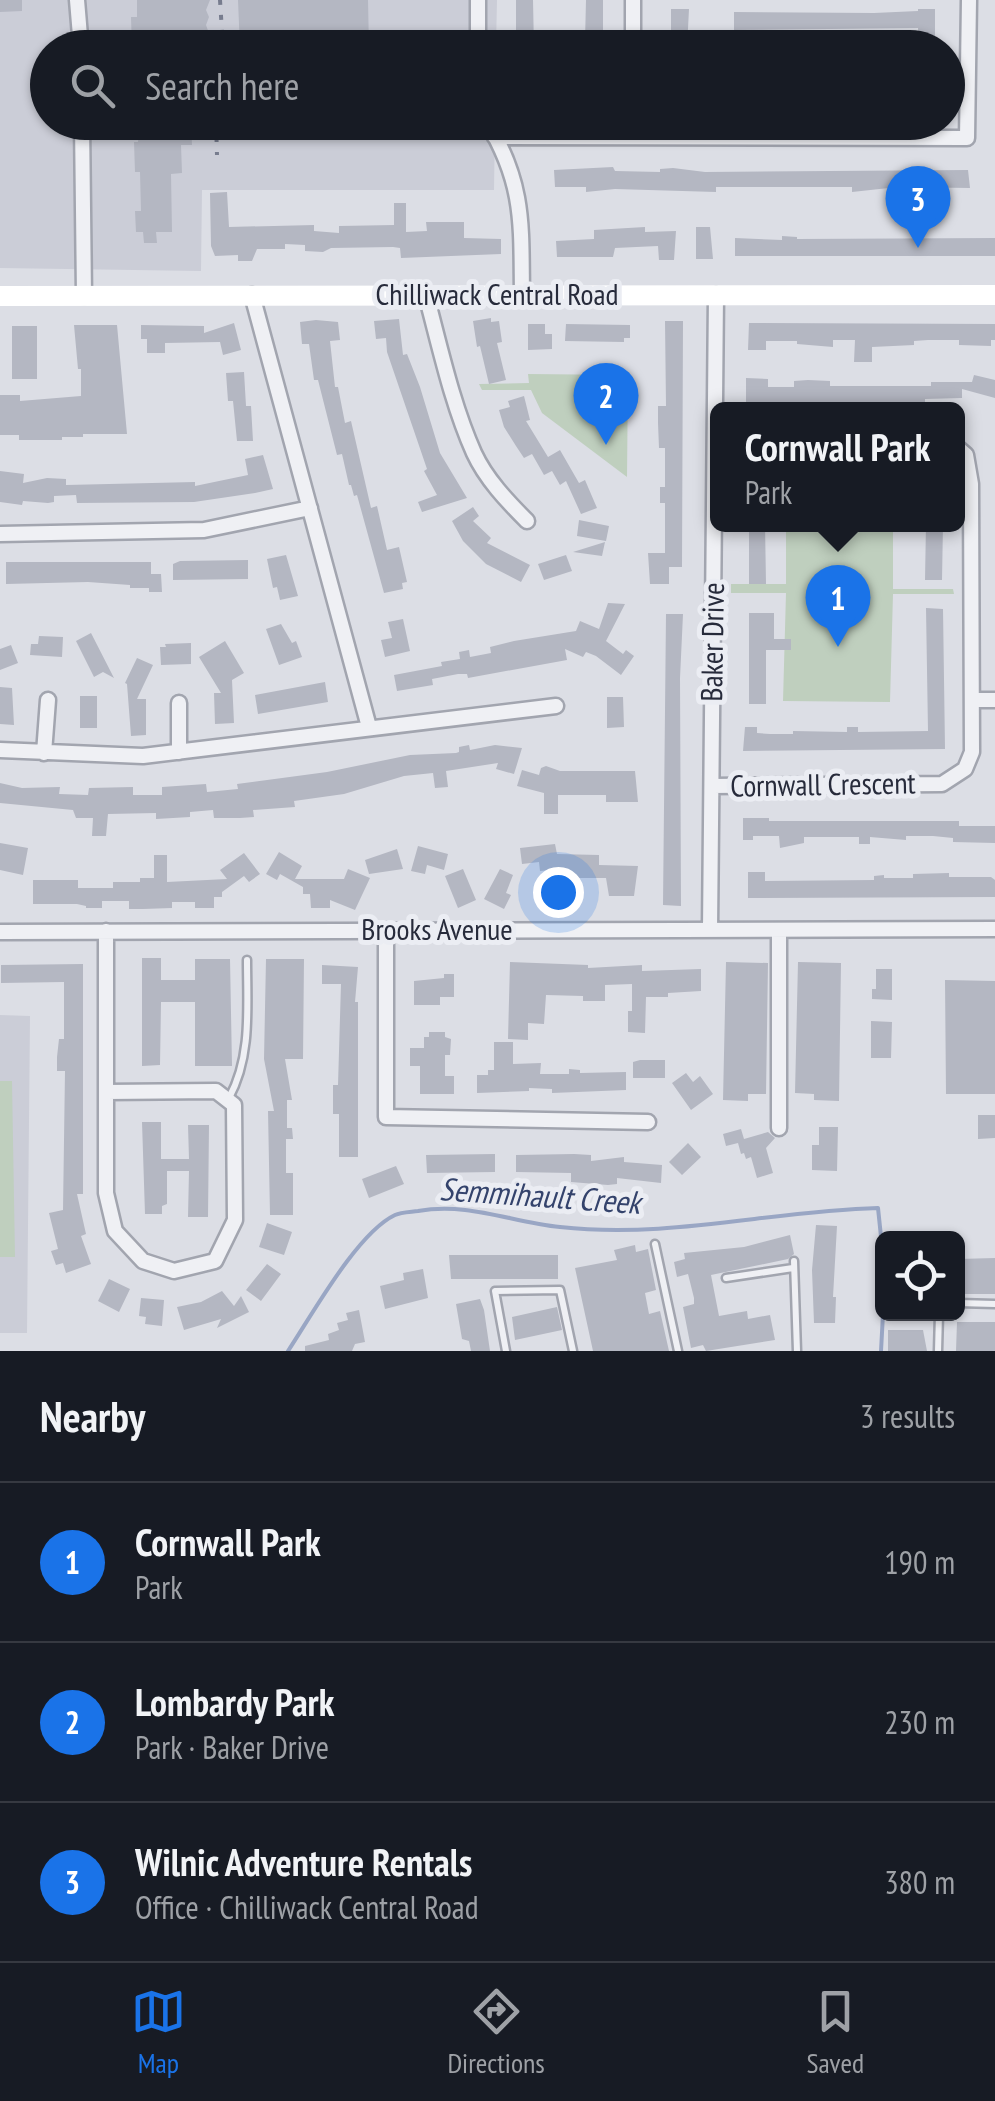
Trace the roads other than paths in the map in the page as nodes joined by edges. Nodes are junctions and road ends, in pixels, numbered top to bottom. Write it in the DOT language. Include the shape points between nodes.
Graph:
graph roads {
  1 [pos="77,0"];
  2 [pos="478,0"];
  3 [pos="632,0"];
  4 [pos="969,0"];
  5 [pos="80,30"];
  6 [pos="478,30"];
  7 [pos="632,30"];
  8 [pos="965,138"];
  9 [pos="82,140"];
  10 [pos="497,140"];
  11 [pos="252,295"];
  12 [pos="426,295"];
  13 [pos="522,295"];
  14 [pos="716,295"];
  15 [pos="995,295"];
  16 [pos="0,296"];
  17 [pos="84,296"];
  18 [pos="716,402"];
  19 [pos="965,453"];
  20 [pos="310,508"];
  21 [pos="527,521"];
  22 [pos="715,532"];
  23 [pos="0,534"];
  24 [pos="48,700"];
  25 [pos="972,700"];
  26 [pos="995,700"];
  27 [pos="180,704"];
  28 [pos="556,706"];
  29 [pos="369,727"];
  30 [pos="0,750"];
  31 [pos="178,752"];
  32 [pos="44,753"];
  33 [pos="712,786"];
  34 [pos="995,929"];
  35 [pos="386,930"];
  36 [pos="710,930"];
  37 [pos="779,930"];
  38 [pos="106,931"];
  39 [pos="0,932"];
  40 [pos="247,960"];
  41 [pos="106,1092"];
  42 [pos="229,1098"];
  43 [pos="648,1122"];
  44 [pos="779,1128"];
  45 [pos="655,1244"];
  46 [pos="726,1278"];
  47 [pos="965,1304"];
  48 [pos="995,1304"];
  49 [pos="939,1321"];
  50 [pos="506,1351"];
  51 [pos="573,1351"];
  52 [pos="678,1351"];
  53 [pos="797,1351"];
  54 [pos="938,1351"];
  1 -- 5 [label="street"];
  2 -- 6 [label="street"];
  3 -- 7 [label="street"];
  4 -- 8 [label="street"];
  9 -- 17 [label="street"];
  10 -- 13 [label="street" via="521,206"];
  11 -- 12 [label="street, Chilliwack Central Road"];
  11 -- 17 [label="street, Chilliwack Central Road"];
  11 -- 20 [label="street"];
  12 -- 13 [label="street, Chilliwack Central Road"];
  12 -- 21 [label="street" via="475,454"];
  13 -- 14 [label="street, Chilliwack Central Road"];
  14 -- 15 [label="street, Chilliwack Central Road"];
  14 -- 18 [label="street, Baker Drive"];
  16 -- 17 [label="street, Chilliwack Central Road"];
  19 -- 25 [label="street, Cornwall Crescent" via="971,484"];
  20 -- 23 [label="street" via="204,530"];
  20 -- 29 [label="street"];
  22 -- 33 [label="street, Baker Drive"];
  24 -- 32 [label="street"];
  25 -- 26 [label="street"];
  25 -- 33 [label="street, Cornwall Crescent" via="972,752 965,769 942,784"];
  27 -- 31 [label="street"];
  28 -- 29 [label="street"];
  29 -- 31 [label="street"];
  30 -- 32 [label="street"];
  31 -- 32 [label="street"];
  33 -- 36 [label="street, Baker Drive"];
  34 -- 37 [label="street, Brooks Avenue"];
  35 -- 36 [label="street, Brooks Avenue"];
  35 -- 38 [label="street, Brooks Avenue"];
  35 -- 43 [label="street" via="386,1117"];
  36 -- 37 [label="street, Brooks Avenue"];
  37 -- 44 [label="street"];
  38 -- 39 [label="street, Brooks Avenue"];
  38 -- 41 [label="street"];
  40 -- 42 [label="lane" via="247,1037"];
  41 -- 42 [label="street" via="216,1091"];
  41 -- 42 [label="street" via="106,1193 115,1231 142,1261 174,1271 215,1261 235,1220 235,1112"];
  45 -- 52 [label="lane"];
  46 -- 53 [label="lane" via="794,1264"];
  47 -- 48 [label="lane"];
  49 -- 54 [label="lane"];
  50 -- 51 [label="lane" via="495,1292 560,1290"];
}
